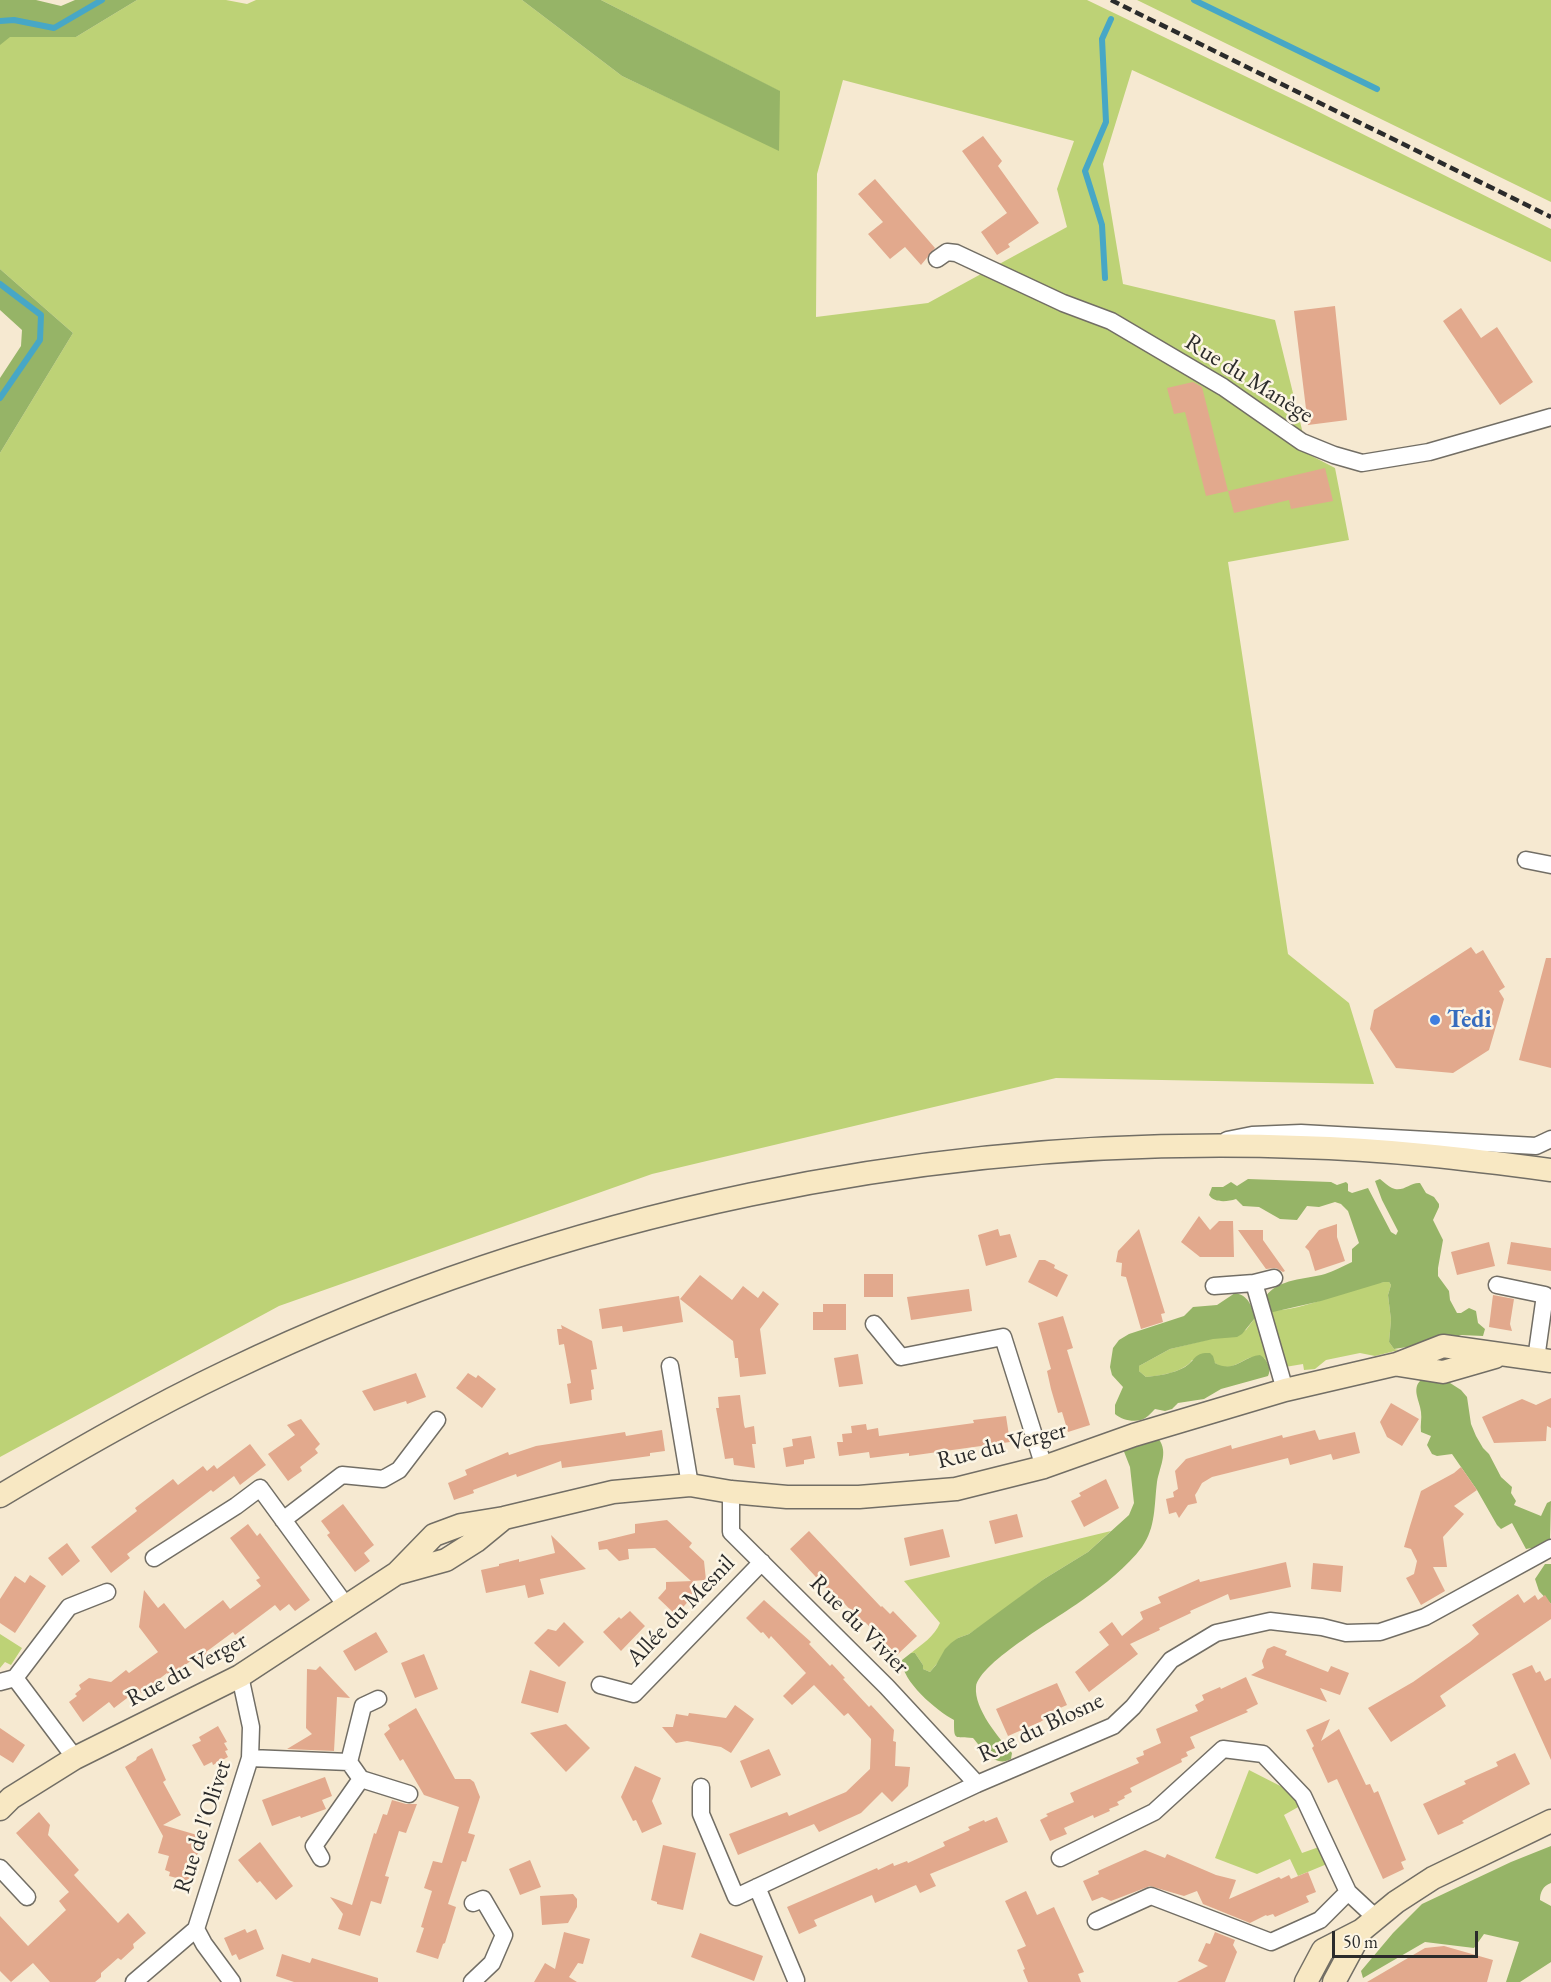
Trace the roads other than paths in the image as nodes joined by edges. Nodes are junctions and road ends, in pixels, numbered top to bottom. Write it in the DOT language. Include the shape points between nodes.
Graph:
graph roads {
  1 [pos="937,259"];
  2 [pos="1551,417"];
  3 [pos="1526,860"];
  4 [pos="1551,865"];
  5 [pos="1551,1139"];
  6 [pos="1198,1146"];
  7 [pos="1551,1170"];
  8 [pos="1274,1278"];
  9 [pos="1254,1283"];
  10 [pos="1497,1285"];
  11 [pos="1214,1286"];
  12 [pos="874,1324"];
  13 [pos="1544,1360"];
  14 [pos="670,1366"];
  15 [pos="1284,1390"];
  16 [pos="437,1420"];
  17 [pos="1044,1467"];
  18 [pos="690,1485"];
  19 [pos="731,1492"];
  20 [pos="0,1496"];
  21 [pos="283,1520"];
  22 [pos="1551,1548"];
  23 [pos="154,1558"];
  24 [pos="762,1562"];
  25 [pos="107,1592"];
  26 [pos="347,1607"];
  27 [pos="240,1676"];
  28 [pos="7,1680"];
  29 [pos="600,1685"];
  30 [pos="378,1699"];
  31 [pos="75,1758"];
  32 [pos="250,1758"];
  33 [pos="349,1762"];
  34 [pos="361,1779"];
  35 [pos="977,1784"];
  36 [pos="700,1787"];
  37 [pos="409,1794"];
  38 [pos="0,1809"];
  39 [pos="1551,1821"];
  40 [pos="321,1858"];
  41 [pos="1060,1858"];
  42 [pos="0,1868"];
  43 [pos="757,1887"];
  44 [pos="1348,1892"];
  45 [pos="27,1897"];
  46 [pos="472,1902"];
  47 [pos="1096,1921"];
  48 [pos="1369,1924"];
  49 [pos="196,1929"];
  50 [pos="796,1980"];
  51 [pos="134,1982"];
  52 [pos="232,1982"];
  53 [pos="472,1982"];
  54 [pos="1306,1982"];
  55 [pos="1334,1982"];
  1 -- 2 [label="street, Rue du Manège" via="947,252 956,253 1111,321 1223,387 1302,442 1362,464 1429,452"];
  3 -- 4 [label="street"];
  5 -- 6 [label="street" via="1536,1146 1301,1132 1252,1135"];
  6 -- 7 [label="street" via="1346,1149"];
  6 -- 20 [label="street" via="1080,1150 882,1171 750,1194 571,1239 384,1303 291,1341 81,1448"];
  8 -- 9 [label="street"];
  9 -- 11 [label="street"];
  9 -- 15 [label="street"];
  10 -- 13 [label="street" via="1545,1296"];
  12 -- 17 [label="street" via="901,1357 1003,1337"];
  13 -- 15 [label="street, Rue du Verger" via="1502,1355 1443,1372 1397,1364"];
  14 -- 18 [label="street"];
  15 -- 17 [label="street, Rue du Verger"];
  16 -- 21 [label="street" via="399,1470 383,1479 342,1476"];
  17 -- 19 [label="street, Rue du Verger" via="956,1489 870,1496 787,1497"];
  18 -- 19 [label="street, Rue du Verger"];
  18 -- 26 [label="street, Rue du Verger" via="614,1492 460,1525 434,1535 397,1573"];
  19 -- 24 [label="street, Rue du Vivier" via="731,1532"];
  21 -- 23 [label="street" via="260,1488"];
  21 -- 26 [label="street"];
  22 -- 35 [label="street, Rue du Blosne" via="1425,1617 1380,1632 1346,1633 1270,1621 1216,1633 1171,1660 1113,1726"];
  24 -- 29 [label="street, Allée du Mesnil" via="634,1694"];
  24 -- 35 [label="street, Rue du Vivier"];
  25 -- 28 [label="street" via="69,1607"];
  26 -- 27 [label="street, Rue du Verger"];
  27 -- 31 [label="street, Rue du Verger"];
  27 -- 32 [label="street, Rue de l'Olivet" via="251,1727"];
  28 -- 31 [label="street"];
  30 -- 33 [label="street" via="363,1706"];
  31 -- 38 [label="street, Rue du Verger"];
  32 -- 33 [label="street"];
  32 -- 49 [label="street, Rue de l'Olivet"];
  33 -- 34 [label="street"];
  34 -- 37 [label="street"];
  34 -- 40 [label="street" via="314,1846"];
  35 -- 43 [label="street, Rue du Blosne"];
  36 -- 43 [label="street, Rue du Blosne" via="701,1814 736,1897"];
  39 -- 48 [label="street" via="1433,1878"];
  41 -- 44 [label="street" via="1154,1812 1223,1749 1263,1754 1303,1796"];
  42 -- 45 [label="street"];
  43 -- 50 [label="street"];
  44 -- 47 [label="street" via="1320,1920 1270,1942 1151,1896"];
  44 -- 48 [label="street"];
  46 -- 53 [label="street" via="483,1899 504,1935 492,1963"];
  48 -- 54 [label="street" via="1323,1950"];
  48 -- 55 [label="street"];
  49 -- 51 [label="street"];
  49 -- 52 [label="street, Rue de l'Olivet"];
}
